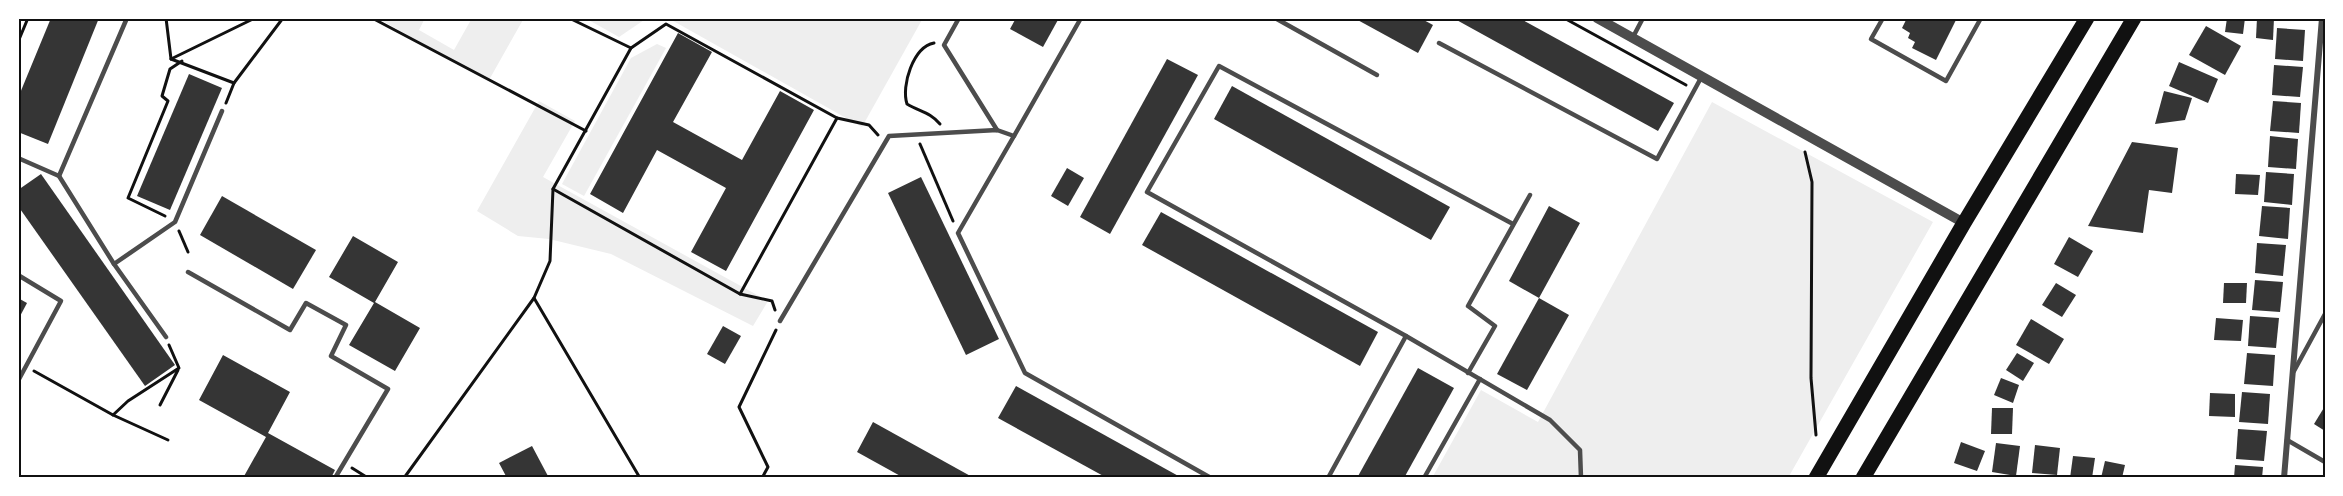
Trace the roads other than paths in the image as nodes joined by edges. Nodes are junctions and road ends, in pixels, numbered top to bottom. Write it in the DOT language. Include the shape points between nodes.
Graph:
graph roads {
  1 [pos="127,18"];
  2 [pos="959,18"];
  3 [pos="1081,18"];
  4 [pos="1275,18"];
  5 [pos="1598,18"];
  6 [pos="1643,18"];
  7 [pos="1883,18"];
  8 [pos="1981,18"];
  9 [pos="2087,18"];
  10 [pos="2134,18"];
  11 [pos="2322,18"];
  12 [pos="1632,38"];
  13 [pos="1439,43"];
  14 [pos="1377,75"];
  15 [pos="1702,76"];
  16 [pos="222,111"];
  17 [pos="997,130"];
  18 [pos="1014,136"];
  19 [pos="18,158"];
  20 [pos="59,176"];
  21 [pos="1530,195"];
  22 [pos="1964,223"];
  23 [pos="1513,224"];
  24 [pos="114,264"];
  25 [pos="188,272"];
  26 [pos="18,275"];
  27 [pos="2325,314"];
  28 [pos="780,321"];
  29 [pos="166,336"];
  30 [pos="1406,336"];
  31 [pos="1468,373"];
  32 [pos="2292,373"];
  33 [pos="1480,379"];
  34 [pos="18,381"];
  35 [pos="2287,440"];
  36 [pos="2325,462"];
  37 [pos="335,478"];
  38 [pos="1211,478"];
  39 [pos="1328,478"];
  40 [pos="1424,478"];
  41 [pos="1581,478"];
  42 [pos="1816,478"];
  43 [pos="1863,478"];
  44 [pos="2284,478"];
  1 -- 20 [label="lane"];
  2 -- 17 [label="lane" via="944,45"];
  3 -- 18 [label="lane"];
  4 -- 14 [label="lane"];
  5 -- 12 [label="street"];
  6 -- 12 [label="lane"];
  7 -- 8 [label="lane" via="1871,39 1946,81"];
  9 -- 22 [label="main road"];
  10 -- 43 [label="main road"];
  11 -- 32 [label="street"];
  12 -- 15 [label="street"];
  13 -- 15 [label="lane" via="1657,159"];
  15 -- 22 [label="street"];
  16 -- 24 [label="lane" via="175,222"];
  17 -- 18 [label="lane"];
  17 -- 28 [label="lane" via="889,136"];
  18 -- 38 [label="lane" via="958,234 1025,373"];
  19 -- 20 [label="lane"];
  20 -- 24 [label="lane"];
  21 -- 23 [label="lane"];
  22 -- 42 [label="main road"];
  23 -- 30 [label="lane" via="1219,66 1147,192"];
  23 -- 31 [label="lane" via="1468,306 1495,326"];
  24 -- 29 [label="lane"];
  25 -- 37 [label="lane" via="290,330 306,303 346,325 331,356 388,389"];
  26 -- 34 [label="lane" via="61,301"];
  27 -- 32 [label="lane"];
  30 -- 31 [label="lane"];
  30 -- 39 [label="lane"];
  31 -- 33 [label="lane"];
  32 -- 35 [label="street"];
  33 -- 40 [label="lane"];
  33 -- 41 [label="lane" via="1550,420 1580,450"];
  35 -- 36 [label="lane"];
  35 -- 44 [label="street"];
}
